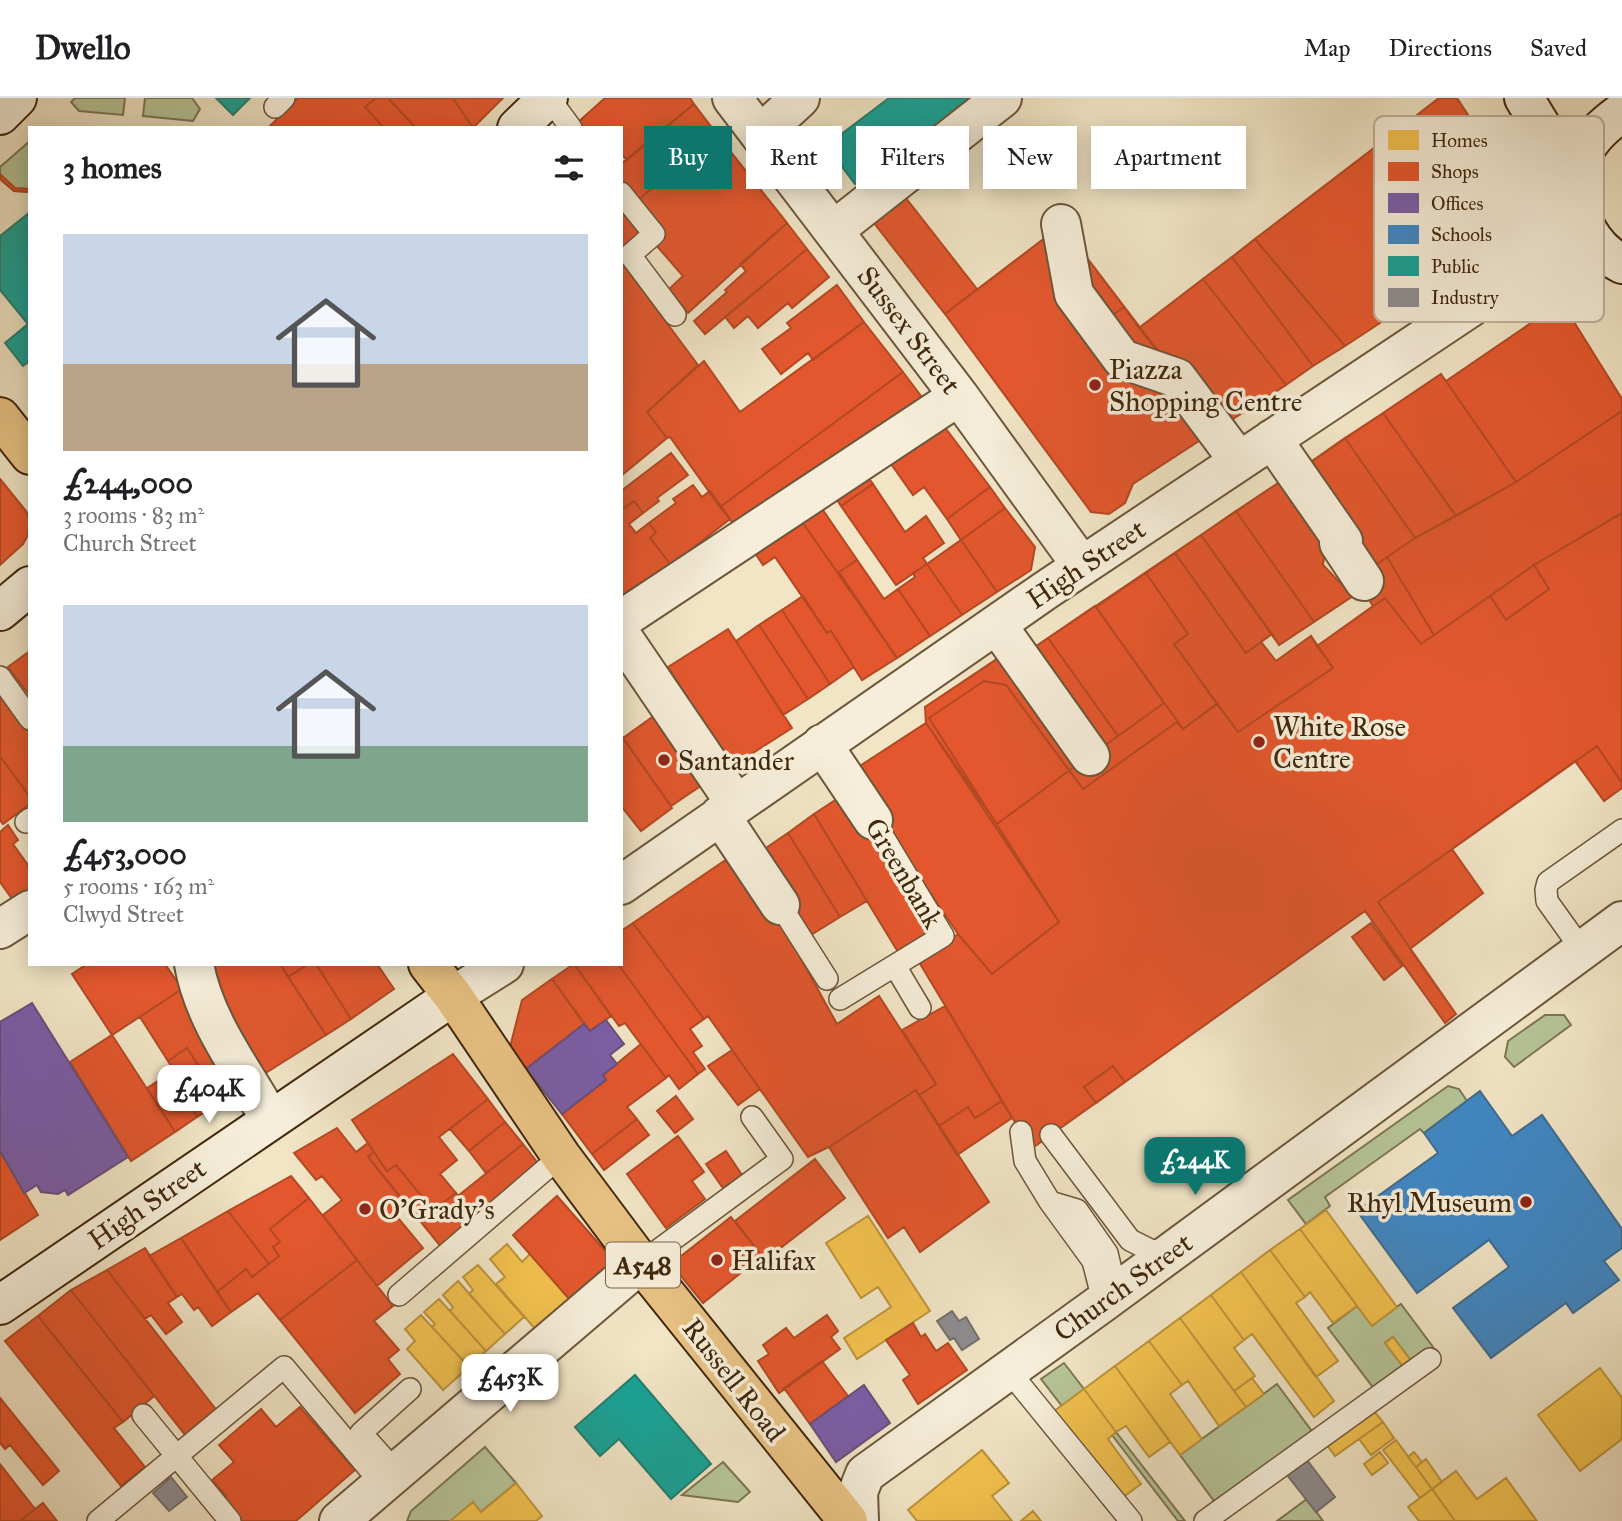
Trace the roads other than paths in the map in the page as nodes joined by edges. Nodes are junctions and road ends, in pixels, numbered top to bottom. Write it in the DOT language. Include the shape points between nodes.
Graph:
graph roads {
  1 [pos="18,98"];
  2 [pos="548,98"];
  3 [pos="732,98"];
  4 [pos="800,98"];
  5 [pos="1002,98"];
  6 [pos="1524,98"];
  7 [pos="1622,111"];
  8 [pos="0,115"];
  9 [pos="1535,116"];
  10 [pos="1604,125"];
  11 [pos="519,126"];
  12 [pos="569,126"];
  13 [pos="753,126"];
  14 [pos="770,126"];
  15 [pos="802,189"];
  16 [pos="623,195"];
  17 [pos="1061,224"];
  18 [pos="834,230"];
  19 [pos="1604,251"];
  20 [pos="1622,264"];
  21 [pos="675,316"];
  22 [pos="1448,322"];
  23 [pos="959,396"];
  24 [pos="0,417"];
  25 [pos="1272,439"];
  26 [pos="28,452"];
  27 [pos="1239,461"];
  28 [pos="1083,566"];
  29 [pos="1364,580"];
  30 [pos="28,588"];
  31 [pos="0,611"];
  32 [pos="623,619"];
  33 [pos="997,625"];
  34 [pos="623,638"];
  35 [pos="0,677"];
  36 [pos="28,716"];
  37 [pos="821,744"];
  38 [pos="1090,756"];
  39 [pos="728,809"];
  40 [pos="873,820"];
  41 [pos="1622,830"];
  42 [pos="625,875"];
  43 [pos="780,905"];
  44 [pos="28,911"];
  45 [pos="1622,921"];
  46 [pos="0,929"];
  47 [pos="1582,950"];
  48 [pos="194,966"];
  49 [pos="430,966"];
  50 [pos="501,966"];
  51 [pos="895,966"];
  52 [pos="827,979"];
  53 [pos="453,996"];
  54 [pos="840,999"];
  55 [pos="920,1008"];
  56 [pos="752,1117"];
  57 [pos="270,1119"];
  58 [pos="1021,1132"];
  59 [pos="1051,1135"];
  60 [pos="561,1156"];
  61 [pos="1176,1248"];
  62 [pos="641,1263"];
  63 [pos="399,1295"];
  64 [pos="1110,1295"];
  65 [pos="0,1305"];
  66 [pos="1430,1359"];
  67 [pos="1008,1370"];
  68 [pos="410,1390"];
  69 [pos="143,1415"];
  70 [pos="177,1456"];
  71 [pos="389,1478"];
  72 [pos="350,1518"];
  73 [pos="98,1521"];
  74 [pos="230,1521"];
  75 [pos="848,1521"];
  76 [pos="859,1521"];
  77 [pos="1131,1521"];
  78 [pos="1205,1521"];
  1 -- 8 [label="street"];
  2 -- 11 [label="street"];
  2 -- 12 [label="lane"];
  3 -- 13 [label="street, Sussex Street"];
  4 -- 14 [label="street"];
  5 -- 18 [label="street"];
  6 -- 9 [label="street"];
  7 -- 10 [label="street"];
  15 -- 18 [label="street, Sussex Street"];
  16 -- 21 [label="lane" via="654,234 630,255"];
  17 -- 27 [label="street" via="1074,294 1122,359 1177,378"];
  18 -- 23 [label="street, Sussex Street"];
  19 -- 20 [label="street"];
  22 -- 25 [label="street, High Street"];
  23 -- 28 [label="street, Sussex Street"];
  23 -- 32 [label="street"];
  24 -- 26 [label="main road"];
  25 -- 27 [label="street, High Street"];
  25 -- 29 [label="street" via="1343,541 1339,543"];
  27 -- 28 [label="street, High Street"];
  28 -- 33 [label="street, High Street"];
  30 -- 31 [label="street"];
  33 -- 37 [label="street, High Street"];
  33 -- 38 [label="street"];
  34 -- 39 [label="street"];
  35 -- 36 [label="lane"];
  37 -- 39 [label="street, High Street"];
  37 -- 40 [label="street, Greenbank"];
  39 -- 42 [label="street, High Street"];
  39 -- 43 [label="street"];
  40 -- 51 [label="lane, Greenbank" via="943,936"];
  41 -- 47 [label="lane" via="1547,885 1547,901"];
  43 -- 52 [label="lane"];
  44 -- 46 [label="street"];
  45 -- 47 [label="street, Church Street"];
  47 -- 61 [label="street, Church Street"];
  48 -- 57 [label="street" via="205,1008"];
  49 -- 53 [label="main road, A548"];
  50 -- 53 [label="street, High Street"];
  51 -- 54 [label="lane, Greenbank"];
  51 -- 55 [label="lane"];
  53 -- 57 [label="street, High Street"];
  53 -- 60 [label="main road, Russell Road / A548"];
  56 -- 62 [label="lane" via="782,1159"];
  57 -- 65 [label="street, High Street"];
  58 -- 64 [label="lane" via="1025,1161 1050,1202 1077,1210 1107,1253"];
  59 -- 61 [label="lane" via="1130,1240 1152,1251"];
  60 -- 62 [label="main road, Russell Road / A548"];
  60 -- 63 [label="lane"];
  61 -- 64 [label="street, Church Street"];
  62 -- 71 [label="street"];
  62 -- 75 [label="main road, Russell Road / A548"];
  64 -- 67 [label="street, Church Street"];
  66 -- 78 [label="lane"];
  67 -- 76 [label="street, Church Street" via="865,1474 858,1492"];
  67 -- 77 [label="lane"];
  68 -- 71 [label="lane" via="361,1433"];
  69 -- 70 [label="lane"];
  70 -- 71 [label="lane" via="284,1367"];
  70 -- 73 [label="lane"];
  70 -- 74 [label="lane"];
  71 -- 72 [label="street"];
}
